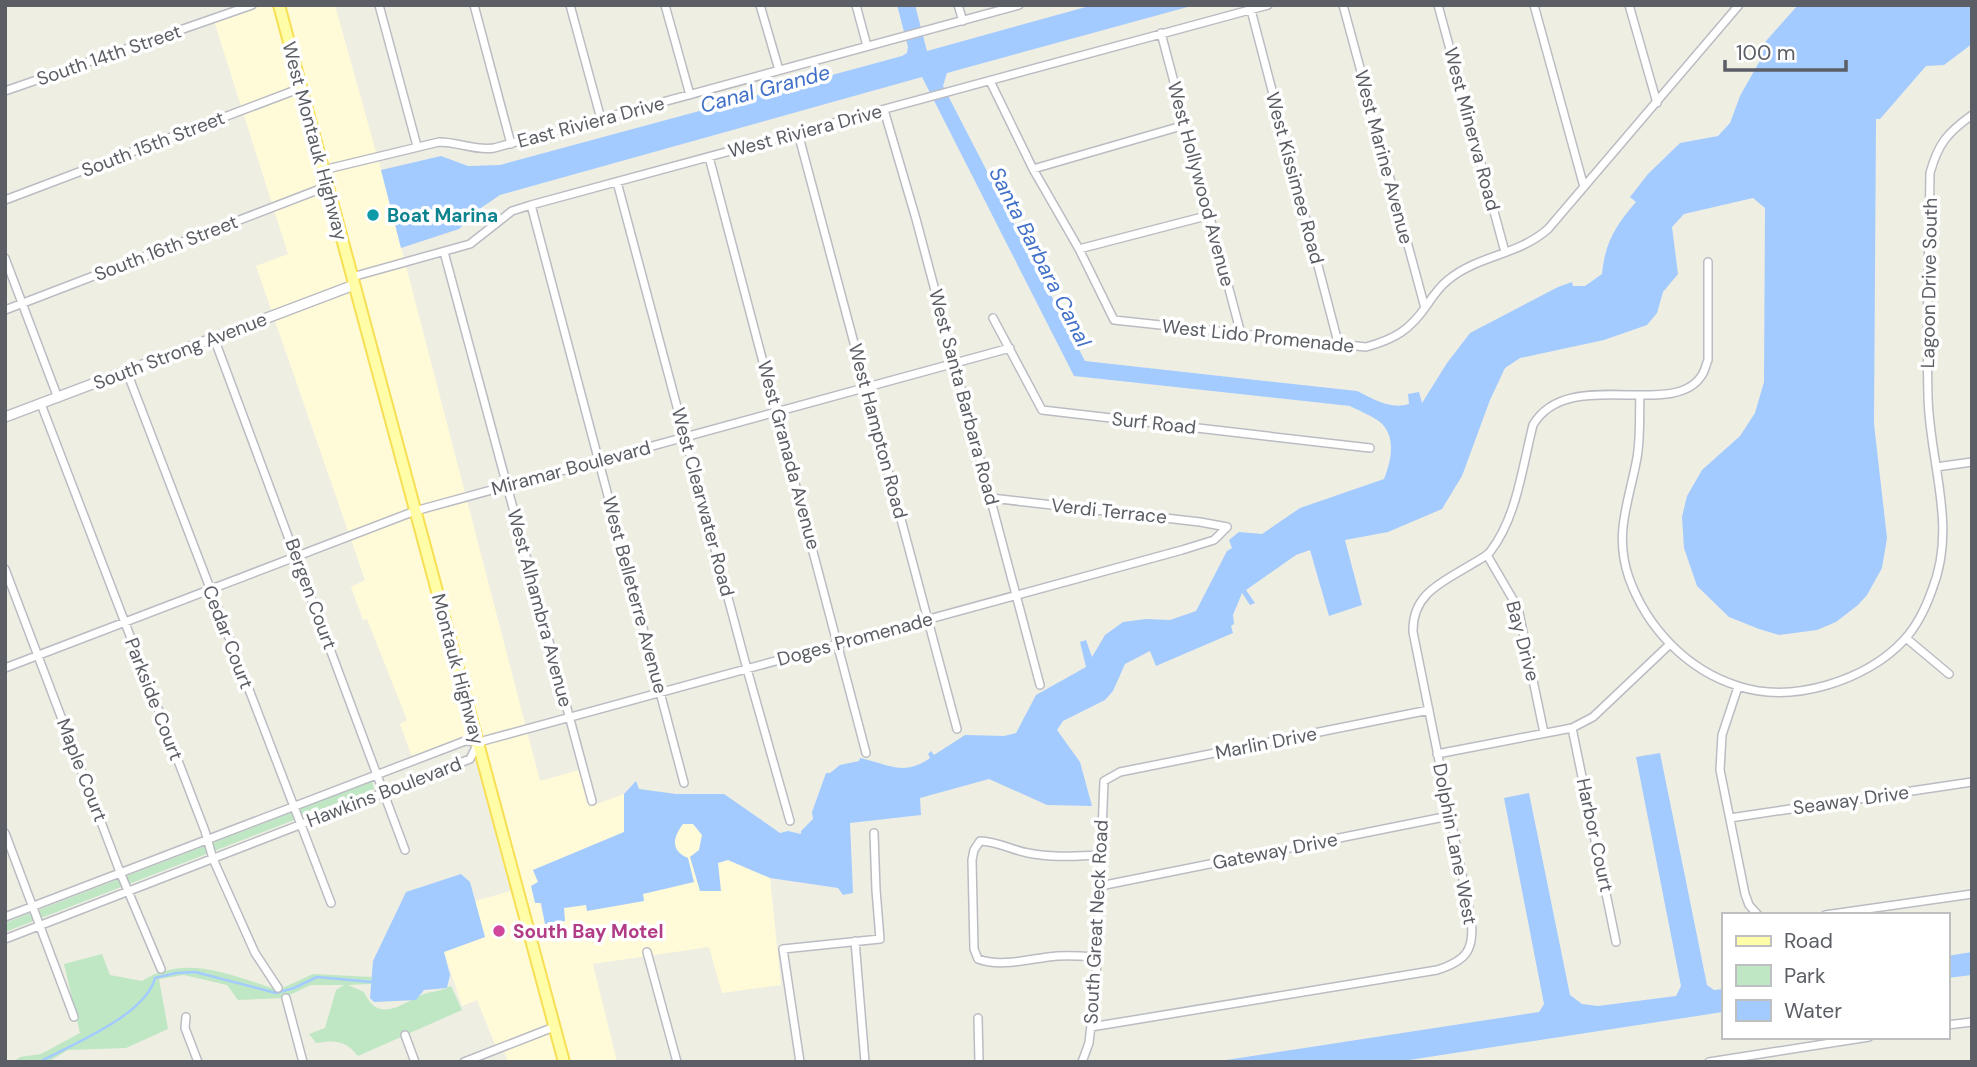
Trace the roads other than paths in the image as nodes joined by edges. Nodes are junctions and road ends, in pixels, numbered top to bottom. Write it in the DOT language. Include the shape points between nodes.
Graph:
graph roads {
  1 [pos="252,5"];
  2 [pos="278,5"];
  3 [pos="379,5"];
  4 [pos="474,5"];
  5 [pos="570,5"];
  6 [pos="665,5"];
  7 [pos="761,5"];
  8 [pos="856,5"];
  9 [pos="958,5"];
  10 [pos="1019,5"];
  11 [pos="1268,5"];
  12 [pos="1343,5"];
  13 [pos="1438,5"];
  14 [pos="1534,5"];
  15 [pos="1629,5"];
  16 [pos="1726,5"];
  17 [pos="1739,5"];
  18 [pos="1251,10"];
  19 [pos="1729,18"];
  20 [pos="963,21"];
  21 [pos="1161,33"];
  22 [pos="867,46"];
  23 [pos="779,71"];
  24 [pos="990,81"];
  25 [pos="301,88"];
  26 [pos="5,91"];
  27 [pos="690,95"];
  28 [pos="1657,103"];
  29 [pos="884,110"];
  30 [pos="1972,115"];
  31 [pos="601,119"];
  32 [pos="1185,125"];
  33 [pos="798,133"];
  34 [pos="512,144"];
  35 [pos="416,146"];
  36 [pos="709,157"];
  37 [pos="1033,169"];
  38 [pos="323,170"];
  39 [pos="617,183"];
  40 [pos="328,186"];
  41 [pos="1584,187"];
  42 [pos="5,200"];
  43 [pos="531,205"];
  44 [pos="1210,215"];
  45 [pos="1079,249"];
  46 [pos="444,252"];
  47 [pos="1505,253"];
  48 [pos="5,258"];
  49 [pos="1708,262"];
  50 [pos="353,281"];
  51 [pos="22,303"];
  52 [pos="1425,309"];
  53 [pos="5,310"];
  54 [pos="993,318"];
  55 [pos="1241,334"];
  56 [pos="214,338"];
  57 [pos="1339,346"];
  58 [pos="1010,348"];
  59 [pos="954,363"];
  60 [pos="127,372"];
  61 [pos="866,387"];
  62 [pos="1640,395"];
  63 [pos="58,398"];
  64 [pos="41,404"];
  65 [pos="777,411"];
  66 [pos="5,417"];
  67 [pos="686,437"];
  68 [pos="1370,448"];
  69 [pos="599,461"];
  70 [pos="1972,462"];
  71 [pos="1936,467"];
  72 [pos="507,486"];
  73 [pos="991,498"];
  74 [pos="415,511"];
  75 [pos="1227,527"];
  76 [pos="1487,555"];
  77 [pos="297,557"];
  78 [pos="5,569"];
  79 [pos="210,589"];
  80 [pos="1016,594"];
  81 [pos="928,619"];
  82 [pos="124,622"];
  83 [pos="1906,638"];
  84 [pos="839,643"];
  85 [pos="1669,645"];
  86 [pos="38,655"];
  87 [pos="5,668"];
  88 [pos="747,669"];
  89 [pos="1949,674"];
  90 [pos="1040,685"];
  91 [pos="1738,687"];
  92 [pos="660,691"];
  93 [pos="1429,710"];
  94 [pos="569,717"];
  95 [pos="1572,728"];
  96 [pos="957,729"];
  97 [pos="1544,733"];
  98 [pos="479,742"];
  99 [pos="866,754"];
  100 [pos="1437,754"];
  101 [pos="377,774"];
  102 [pos="1104,781"];
  103 [pos="1972,782"];
  104 [pos="684,783"];
  105 [pos="384,793"];
  106 [pos="592,801"];
  107 [pos="293,805"];
  108 [pos="1449,816"];
  109 [pos="1730,818"];
  110 [pos="790,821"];
  111 [pos="301,824"];
  112 [pos="5,833"];
  113 [pos="874,833"];
  114 [pos="207,838"];
  115 [pos="405,850"];
  116 [pos="1100,855"];
  117 [pos="213,859"];
  118 [pos="120,872"];
  119 [pos="1100,886"];
  120 [pos="129,892"];
  121 [pos="1972,894"];
  122 [pos="331,902"];
  123 [pos="33,906"];
  124 [pos="1756,913"];
  125 [pos="1839,913"];
  126 [pos="5,916"];
  127 [pos="40,926"];
  128 [pos="5,939"];
  129 [pos="855,941"];
  130 [pos="1616,942"];
  131 [pos="647,952"];
  132 [pos="1097,957"];
  133 [pos="161,969"];
  134 [pos="278,988"];
  135 [pos="286,998"];
  136 [pos="74,1017"];
  137 [pos="186,1017"];
  138 [pos="978,1018"];
  139 [pos="1972,1021"];
  140 [pos="1949,1025"];
  141 [pos="554,1027"];
  142 [pos="1091,1027"];
  143 [pos="405,1035"];
  144 [pos="1856,1039"];
  145 [pos="198,1062"];
  146 [pos="303,1062"];
  147 [pos="415,1062"];
  148 [pos="464,1062"];
  149 [pos="564,1062"];
  150 [pos="677,1062"];
  151 [pos="800,1062"];
  152 [pos="865,1062"];
  153 [pos="979,1062"];
  154 [pos="1082,1062"];
  155 [pos="1709,1062"];
  1 -- 26 [label="street, South 14th Street"];
  2 -- 25 [label="main road, West Montauk Highway"];
  3 -- 35 [label="street"];
  4 -- 34 [label="street"];
  5 -- 31 [label="street"];
  6 -- 27 [label="street"];
  7 -- 23 [label="street"];
  8 -- 22 [label="street"];
  9 -- 20 [label="street"];
  10 -- 20 [label="street, East Riviera Drive"];
  11 -- 18 [label="street, West Riviera Drive"];
  12 -- 52 [label="street, West Marine Avenue"];
  13 -- 47 [label="street, West Minerva Road"];
  14 -- 41 [label="street"];
  15 -- 28 [label="street"];
  16 -- 19 [label="street"];
  17 -- 19 [label="street, West Lido Promenade"];
  18 -- 21 [label="street, West Riviera Drive"];
  18 -- 57 [label="street, West Kissimee Road"];
  19 -- 28 [label="street, West Lido Promenade"];
  20 -- 22 [label="street, East Riviera Drive"];
  21 -- 24 [label="street, West Riviera Drive"];
  21 -- 32 [label="street, West Hollywood Avenue"];
  22 -- 23 [label="street, East Riviera Drive"];
  23 -- 27 [label="street, East Riviera Drive"];
  24 -- 29 [label="street, West Riviera Drive"];
  24 -- 37 [label="street, West Lido Promenade"];
  25 -- 38 [label="main road, West Montauk Highway"];
  25 -- 42 [label="street, South 15th Street"];
  27 -- 31 [label="street, East Riviera Drive"];
  28 -- 41 [label="street, West Lido Promenade"];
  29 -- 33 [label="street, West Riviera Drive"];
  29 -- 59 [label="street, West Santa Barbara Road"];
  30 -- 71 [label="street, Lagoon Drive South" via="1942,141 1930,173 1928,399"];
  31 -- 34 [label="street, East Riviera Drive"];
  32 -- 37 [label="street"];
  32 -- 44 [label="street, West Hollywood Avenue"];
  33 -- 36 [label="street, West Riviera Drive"];
  33 -- 61 [label="street, West Hampton Road"];
  34 -- 35 [label="street, East Riviera Drive" via="480,150 452,142"];
  35 -- 38 [label="street, East Riviera Drive"];
  36 -- 39 [label="street, West Riviera Drive"];
  36 -- 65 [label="street, West Granada Avenue"];
  37 -- 45 [label="street, West Lido Promenade"];
  38 -- 40 [label="main road, West Montauk Highway"];
  39 -- 43 [label="street, West Riviera Drive"];
  39 -- 67 [label="street, West Clearwater Road"];
  40 -- 50 [label="main road, West Montauk Highway"];
  40 -- 51 [label="street, South 16th Street"];
  41 -- 47 [label="street, West Lido Promenade" via="1535,240"];
  43 -- 46 [label="street, West Riviera Drive" via="512,211 470,244"];
  43 -- 69 [label="street, West Belleterre Avenue"];
  44 -- 45 [label="street"];
  44 -- 55 [label="street, West Hollywood Avenue"];
  45 -- 55 [label="street, West Lido Promenade" via="1114,320"];
  46 -- 50 [label="street, West Riviera Drive"];
  46 -- 72 [label="street, West Alhambra Avenue"];
  47 -- 52 [label="street, West Lido Promenade" via="1448,280"];
  48 -- 51 [label="street"];
  49 -- 62 [label="street" via="1708,360 1703,375 1683,391"];
  50 -- 56 [label="street, South Strong Avenue"];
  50 -- 74 [label="main road, Montauk Highway"];
  51 -- 53 [label="street, South 16th Street"];
  51 -- 63 [label="street"];
  52 -- 57 [label="street, West Lido Promenade" via="1399,336 1366,347"];
  54 -- 58 [label="street, Surf Road"];
  55 -- 57 [label="street, West Lido Promenade"];
  56 -- 60 [label="street, South Strong Avenue"];
  56 -- 77 [label="street, Bergen Court"];
  58 -- 59 [label="street, Miramar Boulevard"];
  58 -- 68 [label="street, Surf Road" via="1042,411"];
  59 -- 61 [label="street, Miramar Boulevard"];
  59 -- 73 [label="street, West Santa Barbara Road"];
  60 -- 63 [label="street, South Strong Avenue"];
  60 -- 79 [label="street, Cedar Court"];
  61 -- 65 [label="street, Miramar Boulevard"];
  61 -- 81 [label="street, West Hampton Road"];
  62 -- 76 [label="street" via="1561,400 1539,414 1511,513"];
  62 -- 85 [label="street" via="1637,462 1622,526 1624,552 1638,600"];
  63 -- 64 [label="street, South Strong Avenue"];
  64 -- 66 [label="street, South Strong Avenue"];
  64 -- 82 [label="street, Parkside Court"];
  65 -- 67 [label="street, Miramar Boulevard"];
  65 -- 84 [label="street, West Granada Avenue"];
  67 -- 69 [label="street, Miramar Boulevard"];
  67 -- 88 [label="street, West Clearwater Road"];
  69 -- 72 [label="street, Miramar Boulevard"];
  69 -- 92 [label="street, West Belleterre Avenue"];
  70 -- 71 [label="street"];
  71 -- 83 [label="street, Lagoon Drive South" via="1943,549 1932,590"];
  72 -- 74 [label="street, Miramar Boulevard"];
  72 -- 94 [label="street, West Alhambra Avenue"];
  73 -- 75 [label="street, Verdi Terrace"];
  73 -- 80 [label="street, West Santa Barbara Road"];
  74 -- 77 [label="street, Miramar Boulevard"];
  74 -- 98 [label="main road, Montauk Highway"];
  75 -- 80 [label="street, Doges Promenade" via="1214,540 1190,548"];
  76 -- 93 [label="street, Dolphin Lane West" via="1438,584 1418,604 1413,632"];
  76 -- 97 [label="street, Bay Drive" via="1518,608"];
  77 -- 79 [label="street, Miramar Boulevard"];
  77 -- 101 [label="street, Bergen Court"];
  78 -- 86 [label="street, Maple Court"];
  79 -- 82 [label="street, Miramar Boulevard"];
  79 -- 107 [label="street, Cedar Court"];
  80 -- 81 [label="street, Doges Promenade"];
  80 -- 90 [label="street, West Santa Barbara Road"];
  81 -- 84 [label="street, Doges Promenade"];
  81 -- 96 [label="street, West Hampton Road"];
  82 -- 86 [label="street, Miramar Boulevard"];
  82 -- 114 [label="street, Parkside Court"];
  83 -- 89 [label="street"];
  83 -- 91 [label="street" via="1874,666 1827,685 1790,691"];
  84 -- 88 [label="street, Doges Promenade"];
  84 -- 99 [label="street, West Granada Avenue"];
  85 -- 91 [label="street"];
  85 -- 95 [label="street" via="1593,717"];
  86 -- 87 [label="street, Miramar Boulevard"];
  86 -- 118 [label="street, Maple Court"];
  88 -- 92 [label="street, Doges Promenade"];
  88 -- 110 [label="street, West Clearwater Road"];
  91 -- 109 [label="street" via="1720,750"];
  92 -- 94 [label="street, Doges Promenade"];
  92 -- 104 [label="street, West Belleterre Avenue"];
  93 -- 100 [label="street, Dolphin Lane West"];
  93 -- 102 [label="street, Marlin Drive" via="1120,772"];
  94 -- 98 [label="street, Doges Promenade"];
  94 -- 106 [label="street, West Alhambra Avenue"];
  95 -- 97 [label="street"];
  95 -- 130 [label="street, Harbor Court"];
  97 -- 100 [label="street"];
  98 -- 101 [label="street, Hawkins Boulevard" via="465,741"];
  98 -- 105 [label="street, Hawkins Boulevard" via="470,759"];
  98 -- 141 [label="main road, Montauk Highway"];
  100 -- 108 [label="street, Dolphin Lane West"];
  101 -- 105 [label="street, Bergen Court"];
  101 -- 107 [label="street, Hawkins Boulevard"];
  102 -- 116 [label="street, South Great Neck Road"];
  103 -- 109 [label="street, Seaway Drive"];
  105 -- 111 [label="street, Hawkins Boulevard"];
  105 -- 115 [label="street, Bergen Court"];
  107 -- 111 [label="street, Cedar Court"];
  107 -- 114 [label="street, Hawkins Boulevard"];
  108 -- 119 [label="street, Gateway Drive"];
  108 -- 142 [label="street, Dolphin Lane West" via="1474,935 1462,959 1437,970"];
  109 -- 124 [label="street" via="1745,894"];
  111 -- 117 [label="street, Hawkins Boulevard"];
  111 -- 122 [label="street, Cedar Court"];
  112 -- 123 [label="street"];
  113 -- 129 [label="street" via="880,939"];
  114 -- 117 [label="street, Parkside Court"];
  114 -- 118 [label="street, Hawkins Boulevard"];
  116 -- 119 [label="street, South Great Neck Road"];
  116 -- 132 [label="street" via="1046,856 980,841 972,860 978,959 998,963"];
  117 -- 120 [label="street, Hawkins Boulevard"];
  117 -- 134 [label="street, Parkside Court" via="255,953"];
  118 -- 120 [label="street, Maple Court"];
  118 -- 123 [label="street, Hawkins Boulevard"];
  119 -- 132 [label="street, South Great Neck Road"];
  120 -- 127 [label="street, Hawkins Boulevard"];
  120 -- 133 [label="street, Maple Court"];
  121 -- 125 [label="street"];
  123 -- 126 [label="street, Hawkins Boulevard"];
  123 -- 127 [label="street"];
  127 -- 128 [label="street, Hawkins Boulevard"];
  127 -- 136 [label="street"];
  129 -- 151 [label="street" via="783,949"];
  129 -- 152 [label="street"];
  131 -- 150 [label="street"];
  132 -- 142 [label="street, South Great Neck Road"];
  135 -- 146 [label="street"];
  137 -- 145 [label="street" via="185,1028"];
  138 -- 153 [label="street"];
  139 -- 140 [label="street"];
  141 -- 148 [label="street"];
  141 -- 149 [label="main road, Montauk Highway"];
  142 -- 154 [label="street, South Great Neck Road"];
  143 -- 147 [label="street"];
  144 -- 155 [label="street"];
}
